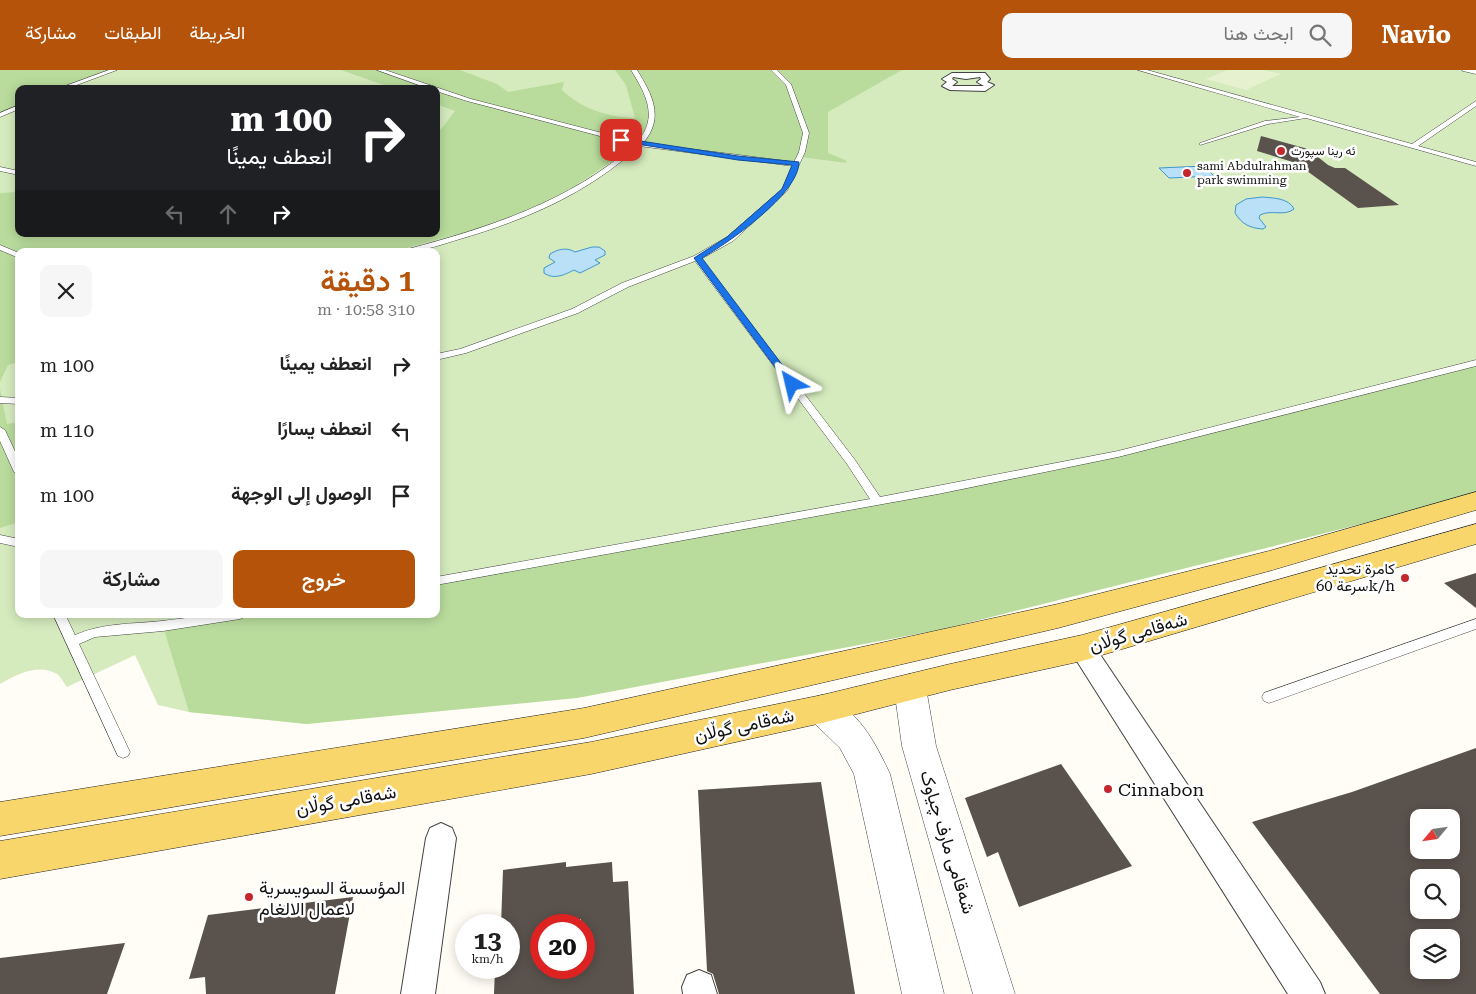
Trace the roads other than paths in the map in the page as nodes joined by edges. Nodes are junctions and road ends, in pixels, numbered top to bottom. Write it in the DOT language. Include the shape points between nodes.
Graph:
graph roads {
  1 [pos="114,70"];
  2 [pos="380,70"];
  3 [pos="634,70"];
  4 [pos="774,70"];
  5 [pos="1141,70"];
  6 [pos="1465,70"];
  7 [pos="1476,72"];
  8 [pos="966,77"];
  9 [pos="71,85"];
  10 [pos="424,85"];
  11 [pos="440,90"];
  12 [pos="1476,103"];
  13 [pos="15,109"];
  14 [pos="0,115"];
  15 [pos="1310,117"];
  16 [pos="638,144"];
  17 [pos="1202,144"];
  18 [pos="1414,146"];
  19 [pos="796,164"];
  20 [pos="1476,164"];
  21 [pos="0,169"];
  22 [pos="15,171"];
  23 [pos="0,247"];
  24 [pos="422,248"];
  25 [pos="15,254"];
  26 [pos="697,258"];
  27 [pos="440,357"];
  28 [pos="1476,363"];
  29 [pos="0,400"];
  30 [pos="15,401"];
  31 [pos="0,430"];
  32 [pos="4,445"];
  33 [pos="15,465"];
  34 [pos="877,501"];
  35 [pos="1476,501"];
  36 [pos="1476,534"];
  37 [pos="0,539"];
  38 [pos="15,541"];
  39 [pos="440,580"];
  40 [pos="61,618"];
  41 [pos="214,618"];
  42 [pos="1476,624"];
  43 [pos="71,642"];
  44 [pos="1082,648"];
  45 [pos="910,688"];
  46 [pos="1269,697"];
  47 [pos="822,709"];
  48 [pos="123,752"];
  49 [pos="0,819"];
  50 [pos="441,838"];
  51 [pos="0,860"];
  52 [pos="418,994"];
  53 [pos="923,994"];
  54 [pos="994,994"];
  55 [pos="1308,994"];
  1 -- 9 [label="lane"];
  2 -- 10 [label="lane"];
  3 -- 16 [label="lane" via="647,89 651,108 650,127"];
  4 -- 19 [label="lane" via="788,84 806,133"];
  5 -- 15 [label="lane"];
  6 -- 7 [label="lane"];
  8 -- 8 [label="street" via="982,75 986,79 981,82 990,85 989,88 956,89 946,86 953,82 946,77"];
  11 -- 16 [label="lane"];
  12 -- 18 [label="lane"];
  13 -- 14 [label="lane"];
  15 -- 17 [label="lane" via="1267,122"];
  15 -- 18 [label="lane"];
  16 -- 19 [label="lane"];
  16 -- 24 [label="lane" via="601,176 553,203 484,231"];
  18 -- 20 [label="lane"];
  19 -- 26 [label="lane" via="785,190 730,238"];
  21 -- 22 [label="lane"];
  23 -- 25 [label="lane"];
  26 -- 27 [label="lane" via="625,285 575,311"];
  26 -- 34 [label="lane"];
  28 -- 34 [label="lane" via="1118,454"];
  29 -- 30 [label="lane"];
  31 -- 32 [label="lane"];
  32 -- 33 [label="lane"];
  34 -- 39 [label="lane"];
  35 -- 49 [label="main road" via="1268,561 1058,616 584,723"];
  36 -- 44 [label="main road, شەقامی گوڵان"];
  37 -- 38 [label="lane"];
  40 -- 43 [label="lane"];
  41 -- 43 [label="lane" via="94,632"];
  42 -- 46 [label="lane"];
  43 -- 48 [label="lane"];
  44 -- 45 [label="main road, شەقامی گوڵان"];
  44 -- 55 [label="street"];
  45 -- 47 [label="main road, شەقامی گوڵان"];
  45 -- 54 [label="street, شەقامی مارف چیاوک" via="919,746"];
  47 -- 51 [label="main road, شەقامی گوڵان" via="591,758"];
  47 -- 53 [label="street" via="836,718 858,744 872,774"];
  50 -- 52 [label="street"];
}
